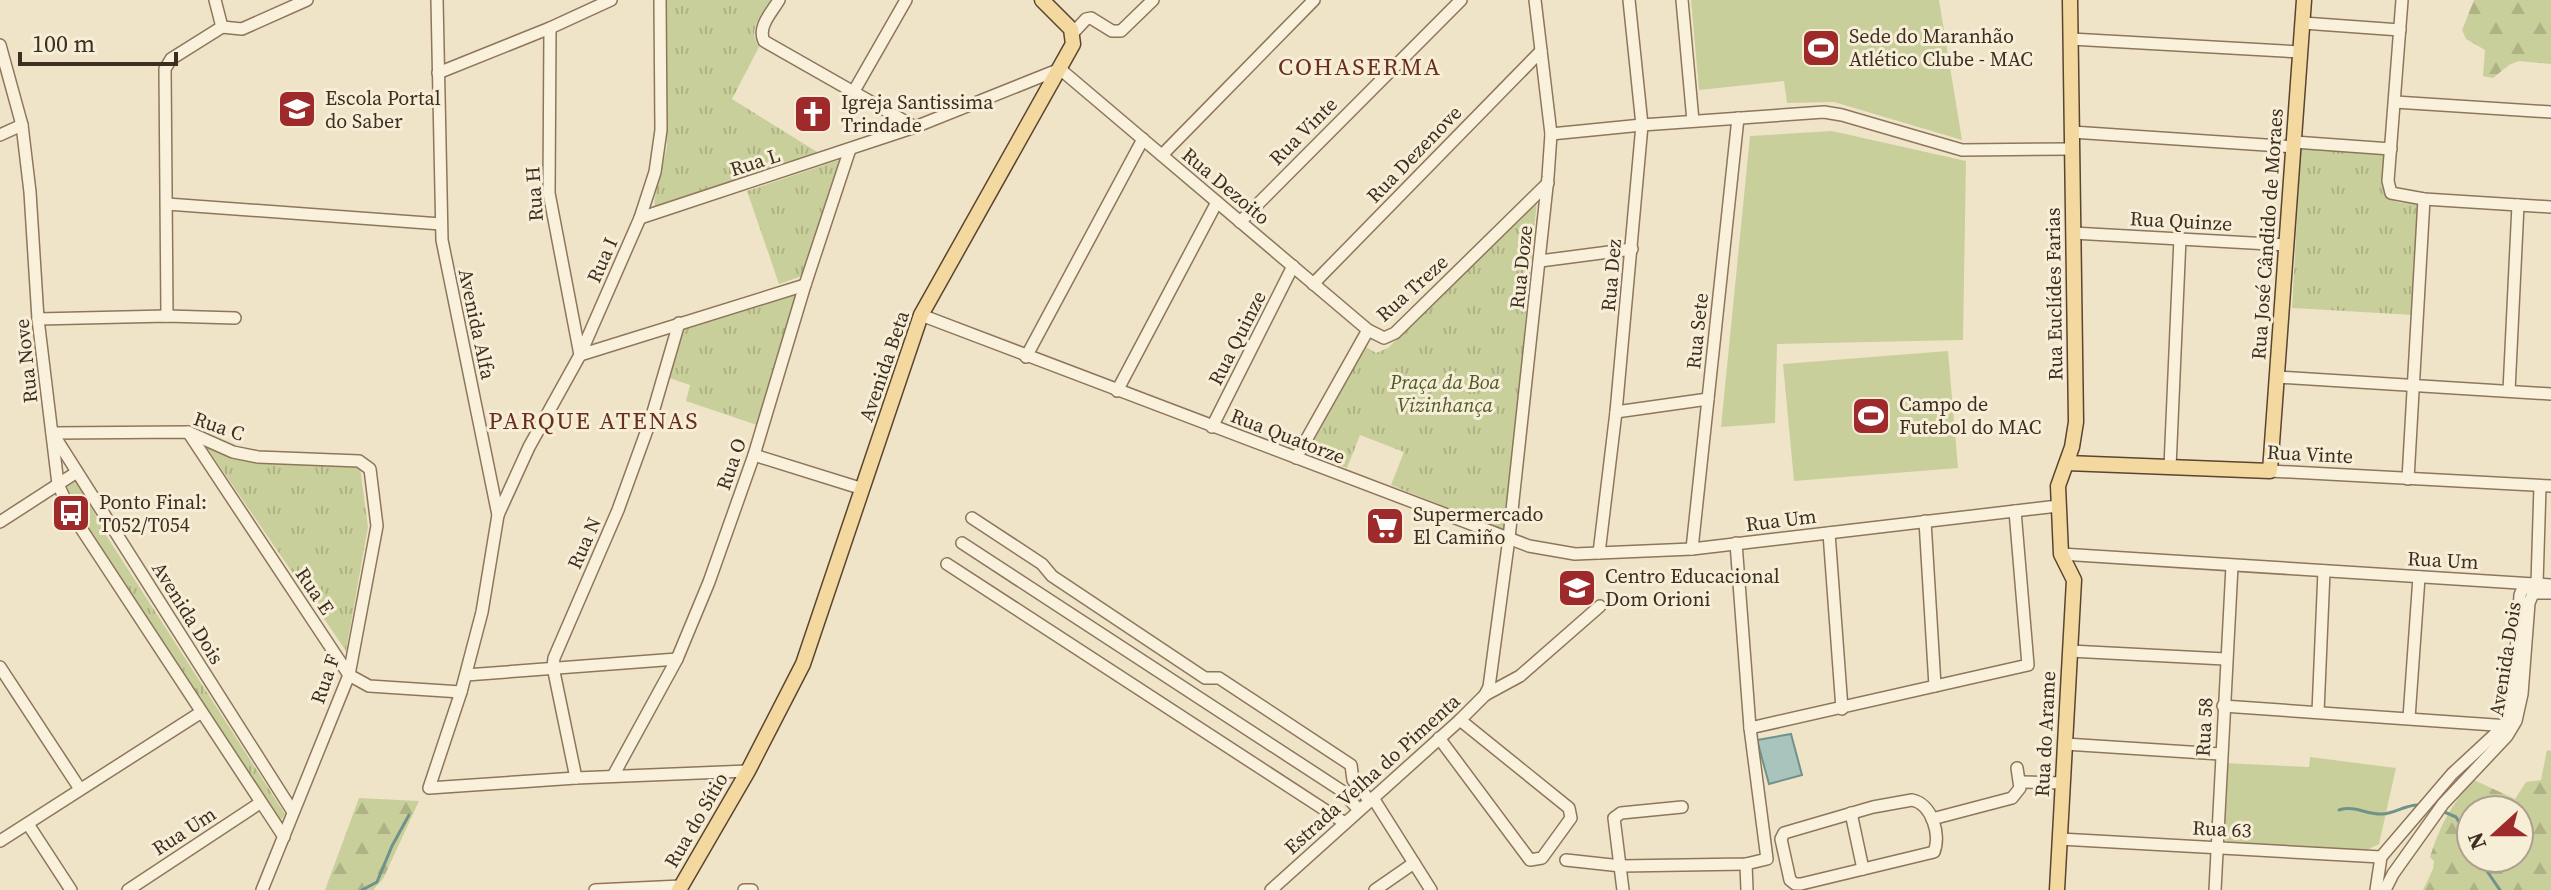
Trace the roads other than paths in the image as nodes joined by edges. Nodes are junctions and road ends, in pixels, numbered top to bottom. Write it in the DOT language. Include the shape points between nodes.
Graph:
graph roads {
  1 [pos="215,0"];
  2 [pos="307,0"];
  3 [pos="437,0"];
  4 [pos="611,0"];
  5 [pos="660,0"];
  6 [pos="779,0"];
  7 [pos="906,0"];
  8 [pos="1042,0"];
  9 [pos="1153,0"];
  10 [pos="1312,0"];
  11 [pos="1461,0"];
  12 [pos="1535,0"];
  13 [pos="1629,0"];
  14 [pos="1682,0"];
  15 [pos="2070,0"];
  16 [pos="2304,0"];
  17 [pos="2402,0"];
  18 [pos="2303,23"];
  19 [pos="222,27"];
  20 [pos="550,28"];
  21 [pos="2400,30"];
  22 [pos="1073,33"];
  23 [pos="2071,39"];
  24 [pos="0,45"];
  25 [pos="1541,51"];
  26 [pos="2301,52"];
  27 [pos="1060,69"];
  28 [pos="438,73"];
  29 [pos="854,91"];
  30 [pos="2395,102"];
  31 [pos="2551,112"];
  32 [pos="1738,118"];
  33 [pos="1693,121"];
  34 [pos="22,125"];
  35 [pos="1642,125"];
  36 [pos="915,127"];
  37 [pos="2072,132"];
  38 [pos="1551,134"];
  39 [pos="0,135"];
  40 [pos="1143,139"];
  41 [pos="2294,144"];
  42 [pos="850,149"];
  43 [pos="2072,149"];
  44 [pos="2391,149"];
  45 [pos="1162,155"];
  46 [pos="1548,183"];
  47 [pos="2424,199"];
  48 [pos="1217,202"];
  49 [pos="167,204"];
  50 [pos="2518,205"];
  51 [pos="2551,207"];
  52 [pos="640,218"];
  53 [pos="1240,222"];
  54 [pos="441,224"];
  55 [pos="2073,233"];
  56 [pos="2180,238"];
  57 [pos="2287,245"];
  58 [pos="1632,249"];
  59 [pos="1540,261"];
  60 [pos="1293,266"];
  61 [pos="1313,284"];
  62 [pos="805,285"];
  63 [pos="921,315"];
  64 [pos="167,316"];
  65 [pos="235,318"];
  66 [pos="38,319"];
  67 [pos="679,323"];
  68 [pos="1368,330"];
  69 [pos="580,355"];
  70 [pos="1026,357"];
  71 [pos="2277,377"];
  72 [pos="2414,385"];
  73 [pos="1117,391"];
  74 [pos="2509,391"];
  75 [pos="2551,394"];
  76 [pos="1708,399"];
  77 [pos="1616,412"];
  78 [pos="1212,427"];
  79 [pos="188,432"];
  80 [pos="52,433"];
  81 [pos="754,455"];
  82 [pos="1296,458"];
  83 [pos="2067,463"];
  84 [pos="2170,467"];
  85 [pos="370,469"];
  86 [pos="2270,471"];
  87 [pos="77,472"];
  88 [pos="2408,479"];
  89 [pos="58,484"];
  90 [pos="2546,486"];
  91 [pos="863,489"];
  92 [pos="2058,506"];
  93 [pos="2015,511"];
  94 [pos="498,515"];
  95 [pos="972,518"];
  96 [pos="1925,521"];
  97 [pos="0,522"];
  98 [pos="1829,533"];
  99 [pos="1509,538"];
  100 [pos="962,543"];
  101 [pos="1736,543"];
  102 [pos="1692,549"];
  103 [pos="1599,553"];
  104 [pos="2068,555"];
  105 [pos="947,564"];
  106 [pos="2232,566"];
  107 [pos="2324,571"];
  108 [pos="2419,577"];
  109 [pos="2074,580"];
  110 [pos="2551,585"];
  111 [pos="2535,587"];
  112 [pos="2551,593"];
  113 [pos="1600,606"];
  114 [pos="2070,651"];
  115 [pos="677,659"];
  116 [pos="2225,659"];
  117 [pos="0,667"];
  118 [pos="553,667"];
  119 [pos="349,675"];
  120 [pos="466,675"];
  121 [pos="1935,686"];
  122 [pos="461,692"];
  123 [pos="1485,695"];
  124 [pos="2223,706"];
  125 [pos="1842,709"];
  126 [pos="2318,712"];
  127 [pos="200,713"];
  128 [pos="2409,718"];
  129 [pos="1460,720"];
  130 [pos="2510,726"];
  131 [pos="1750,728"];
  132 [pos="1439,738"];
  133 [pos="2065,744"];
  134 [pos="2220,754"];
  135 [pos="2017,768"];
  136 [pos="748,771"];
  137 [pos="613,776"];
  138 [pos="576,778"];
  139 [pos="2021,782"];
  140 [pos="2063,783"];
  141 [pos="80,789"];
  142 [pos="1371,799"];
  143 [pos="260,803"];
  144 [pos="1682,807"];
  145 [pos="1359,810"];
  146 [pos="293,812"];
  147 [pos="1851,813"];
  148 [pos="1932,819"];
  149 [pos="1345,823"];
  150 [pos="28,824"];
  151 [pos="284,837"];
  152 [pos="2060,839"];
  153 [pos="0,841"];
  154 [pos="2217,847"];
  155 [pos="2381,857"];
  156 [pos="1566,860"];
  157 [pos="1414,863"];
  158 [pos="1746,864"];
  159 [pos="1621,866"];
  160 [pos="1863,869"];
  161 [pos="680,888"];
  162 [pos="71,890"];
  163 [pos="128,890"];
  164 [pos="262,890"];
  165 [pos="595,890"];
  166 [pos="744,890"];
  167 [pos="752,890"];
  168 [pos="1271,890"];
  169 [pos="1375,890"];
  170 [pos="1431,890"];
  171 [pos="1623,890"];
  172 [pos="1747,890"];
  173 [pos="2057,890"];
  174 [pos="2215,890"];
  175 [pos="2376,890"];
  176 [pos="2385,890"];
  1 -- 19 [label="street"];
  2 -- 19 [label="street" via="242,29"];
  3 -- 28 [label="street, Avenida Alfa"];
  4 -- 20 [label="street"];
  5 -- 52 [label="street, Rua I" via="659,151"];
  6 -- 29 [label="street" via="762,28 764,41"];
  7 -- 29 [label="street"];
  8 -- 22 [label="main road"];
  9 -- 22 [label="street" via="1121,31 1091,18"];
  10 -- 45 [label="street"];
  11 -- 53 [label="street, Rua Vinte"];
  12 -- 25 [label="street, Rua Doze"];
  13 -- 35 [label="street, Rua Dez"];
  14 -- 33 [label="street"];
  15 -- 23 [label="main road, Rua Euclídes Farias"];
  16 -- 18 [label="main road, Rua José Cândido de Moraes"];
  17 -- 21 [label="street"];
  18 -- 21 [label="street"];
  18 -- 26 [label="main road, Rua José Cândido de Moraes"];
  19 -- 49 [label="street" via="171,59 165,69"];
  20 -- 28 [label="street"];
  20 -- 69 [label="street, Rua H" via="549,193"];
  21 -- 30 [label="street"];
  22 -- 27 [label="main road, Avenida Beta"];
  23 -- 26 [label="street"];
  23 -- 37 [label="main road, Rua Euclídes Farias"];
  24 -- 34 [label="street, Rua Nove"];
  25 -- 38 [label="street, Rua Doze"];
  25 -- 61 [label="street, Rua Dezenove"];
  26 -- 41 [label="main road, Rua José Cândido de Moraes"];
  27 -- 36 [label="street, Rua L"];
  27 -- 40 [label="street, Rua Dezoito"];
  27 -- 63 [label="main road, Avenida Beta"];
  28 -- 54 [label="street, Avenida Alfa"];
  29 -- 36 [label="street"];
  30 -- 31 [label="street"];
  30 -- 44 [label="street"];
  32 -- 33 [label="street"];
  32 -- 43 [label="street" via="1834,113 1962,150"];
  32 -- 76 [label="street, Rua Sete"];
  33 -- 35 [label="street"];
  34 -- 39 [label="street"];
  34 -- 66 [label="street, Rua Nove"];
  35 -- 38 [label="street"];
  35 -- 58 [label="street, Rua Dez"];
  36 -- 42 [label="street, Rua L"];
  37 -- 41 [label="street"];
  37 -- 43 [label="main road, Rua Euclídes Farias"];
  38 -- 46 [label="street, Rua Doze"];
  40 -- 45 [label="street, Rua Dezoito"];
  40 -- 70 [label="street"];
  41 -- 44 [label="street"];
  41 -- 57 [label="main road, Rua José Cândido de Moraes"];
  42 -- 52 [label="street, Rua L"];
  42 -- 62 [label="street, Rua O"];
  43 -- 55 [label="main road, Rua Euclídes Farias"];
  44 -- 47 [label="street" via="2391,193"];
  45 -- 48 [label="street, Rua Dezoito"];
  46 -- 59 [label="street, Rua Doze"];
  46 -- 68 [label="street, Rua Treze" via="1395,333 1380,338"];
  47 -- 50 [label="street"];
  47 -- 72 [label="street"];
  48 -- 53 [label="street, Rua Dezoito"];
  48 -- 73 [label="street"];
  49 -- 54 [label="street"];
  49 -- 64 [label="street"];
  50 -- 51 [label="street"];
  50 -- 74 [label="street"];
  52 -- 69 [label="street, Rua I"];
  53 -- 60 [label="street, Rua Dezoito"];
  54 -- 94 [label="street, Avenida Alfa"];
  55 -- 56 [label="street, Rua Quinze"];
  55 -- 83 [label="main road, Rua Euclídes Farias" via="2076,422"];
  56 -- 57 [label="street, Rua Quinze"];
  56 -- 84 [label="street"];
  57 -- 71 [label="main road, Rua José Cândido de Moraes"];
  58 -- 59 [label="street"];
  58 -- 77 [label="street, Rua Dez"];
  59 -- 99 [label="street, Rua Doze"];
  60 -- 61 [label="street, Rua Dezoito"];
  60 -- 78 [label="street, Rua Quinze"];
  61 -- 68 [label="street, Rua Dezoito"];
  62 -- 67 [label="street"];
  62 -- 81 [label="street, Rua O"];
  63 -- 70 [label="street, Rua Quatorze"];
  63 -- 91 [label="main road, Avenida Beta"];
  64 -- 65 [label="street"];
  64 -- 66 [label="street"];
  66 -- 80 [label="street, Rua Nove"];
  67 -- 69 [label="street"];
  67 -- 118 [label="street, Rua N" via="623,497"];
  68 -- 82 [label="street, Rua Treze"];
  69 -- 94 [label="street, Rua I"];
  70 -- 73 [label="street, Rua Quatorze"];
  71 -- 72 [label="street"];
  71 -- 86 [label="main road, Rua José Cândido de Moraes"];
  72 -- 74 [label="street"];
  72 -- 88 [label="street"];
  73 -- 78 [label="street, Rua Quatorze"];
  74 -- 75 [label="street"];
  76 -- 77 [label="street"];
  76 -- 102 [label="street, Rua Sete"];
  77 -- 103 [label="street, Rua Dez"];
  78 -- 82 [label="street, Rua Quatorze"];
  79 -- 80 [label="street, Rua C"];
  79 -- 85 [label="street, Rua C" via="246,455 359,461"];
  79 -- 119 [label="street, Rua E"];
  80 -- 87 [label="street, Avenida Dois"];
  80 -- 89 [label="street, Rua Nove"];
  81 -- 91 [label="street"];
  81 -- 115 [label="street, Rua O"];
  82 -- 99 [label="street, Rua Quatorze"];
  83 -- 84 [label="main road, Rua Vinte"];
  83 -- 92 [label="main road, Rua Euclídes Farias" via="2059,480"];
  84 -- 86 [label="main road, Rua Vinte"];
  85 -- 119 [label="street, Rua F" via="377,526"];
  86 -- 88 [label="street, Rua Vinte"];
  87 -- 89 [label="street"];
  87 -- 146 [label="street, Avenida Dois"];
  88 -- 90 [label="street, Rua Vinte"];
  89 -- 97 [label="street"];
  89 -- 127 [label="street" via="71,513"];
  90 -- 111 [label="street, Avenida Dois"];
  91 -- 136 [label="main road, Avenida Beta" via="803,664"];
  92 -- 93 [label="street, Rua Um"];
  92 -- 104 [label="main road, Rua Euclídes Farias"];
  93 -- 96 [label="street, Rua Um"];
  93 -- 121 [label="street" via="2028,665"];
  94 -- 120 [label="street, Avenida Alfa"];
  95 -- 142 [label="street" via="1205,678 1219,678 1351,765 1353,780"];
  96 -- 98 [label="street, Rua Um"];
  96 -- 121 [label="street"];
  98 -- 101 [label="street, Rua Um"];
  98 -- 125 [label="street"];
  99 -- 103 [label="street, Rua Um" via="1549,551"];
  99 -- 123 [label="street, Estrada Velha do Pimenta" via="1493,671"];
  100 -- 145 [label="street" via="1342,791"];
  101 -- 102 [label="street, Rua Um"];
  101 -- 131 [label="street"];
  102 -- 103 [label="street, Rua Um"];
  104 -- 106 [label="street, Rua Um"];
  104 -- 109 [label="main road, Rua Euclídes Farias"];
  105 -- 149 [label="street"];
  106 -- 107 [label="street, Rua Um"];
  106 -- 116 [label="street, Rua 58"];
  107 -- 108 [label="street, Rua Um"];
  107 -- 126 [label="street"];
  108 -- 111 [label="street, Rua Um"];
  108 -- 128 [label="street"];
  109 -- 114 [label="main road, Rua do Arame"];
  110 -- 111 [label="street"];
  111 -- 112 [label="street"];
  111 -- 130 [label="street, Avenida Dois" via="2524,588 2520,595"];
  113 -- 123 [label="street" via="1520,676"];
  114 -- 116 [label="street"];
  114 -- 133 [label="main road, Rua do Arame"];
  115 -- 118 [label="street"];
  115 -- 137 [label="street, Rua O"];
  116 -- 124 [label="street, Rua 58"];
  117 -- 141 [label="street"];
  118 -- 120 [label="street"];
  118 -- 138 [label="street, Rua N"];
  119 -- 122 [label="street" via="369,686"];
  119 -- 146 [label="street, Rua F"];
  120 -- 122 [label="street, Avenida Alfa"];
  121 -- 125 [label="street"];
  122 -- 138 [label="street, Avenida Alfa" via="429,788"];
  123 -- 129 [label="street, Estrada Velha do Pimenta"];
  124 -- 126 [label="street"];
  124 -- 134 [label="street, Rua 58"];
  125 -- 131 [label="street"];
  126 -- 128 [label="street"];
  127 -- 141 [label="street"];
  127 -- 143 [label="street"];
  128 -- 130 [label="street"];
  129 -- 132 [label="street, Estrada Velha do Pimenta"];
  129 -- 132 [label="street" via="1569,808 1571,818 1542,858 1530,860"];
  130 -- 155 [label="street, Avenida Dois" via="2432,796"];
  130 -- 176 [label="street, Avenida Dois" via="2443,804"];
  131 -- 158 [label="street" via="1767,859"];
  132 -- 142 [label="street, Estrada Velha do Pimenta"];
  133 -- 134 [label="street"];
  133 -- 140 [label="main road, Rua do Arame"];
  134 -- 154 [label="street, Rua 58"];
  135 -- 139 [label="street"];
  136 -- 137 [label="street"];
  136 -- 161 [label="main road, Rua do Sítio"];
  137 -- 138 [label="street"];
  139 -- 140 [label="street"];
  139 -- 148 [label="street" via="2012,798"];
  140 -- 152 [label="main road, Rua do Arame"];
  141 -- 150 [label="street"];
  142 -- 145 [label="street, Estrada Velha do Pimenta"];
  142 -- 157 [label="street"];
  143 -- 151 [label="street"];
  143 -- 163 [label="street, Rua Um"];
  144 -- 159 [label="street" via="1614,818"];
  145 -- 149 [label="street, Estrada Velha do Pimenta"];
  146 -- 151 [label="street, Rua F"];
  147 -- 148 [label="street" via="1912,800"];
  147 -- 160 [label="street"];
  147 -- 160 [label="street" via="1789,830 1781,839 1795,884"];
  148 -- 160 [label="street" via="1934,852"];
  149 -- 168 [label="street, Estrada Velha do Pimenta"];
  150 -- 153 [label="street"];
  150 -- 162 [label="street"];
  151 -- 164 [label="street, Rua F"];
  152 -- 154 [label="street, Rua 63"];
  152 -- 173 [label="main road, Rua do Arame"];
  154 -- 155 [label="street, Rua 63"];
  154 -- 174 [label="street, Rua 58"];
  155 -- 175 [label="street"];
  156 -- 159 [label="street"];
  157 -- 169 [label="street"];
  157 -- 170 [label="street"];
  158 -- 159 [label="street"];
  158 -- 172 [label="street"];
  159 -- 171 [label="street"];
  161 -- 165 [label="street"];
  166 -- 167 [label="street"];
}
